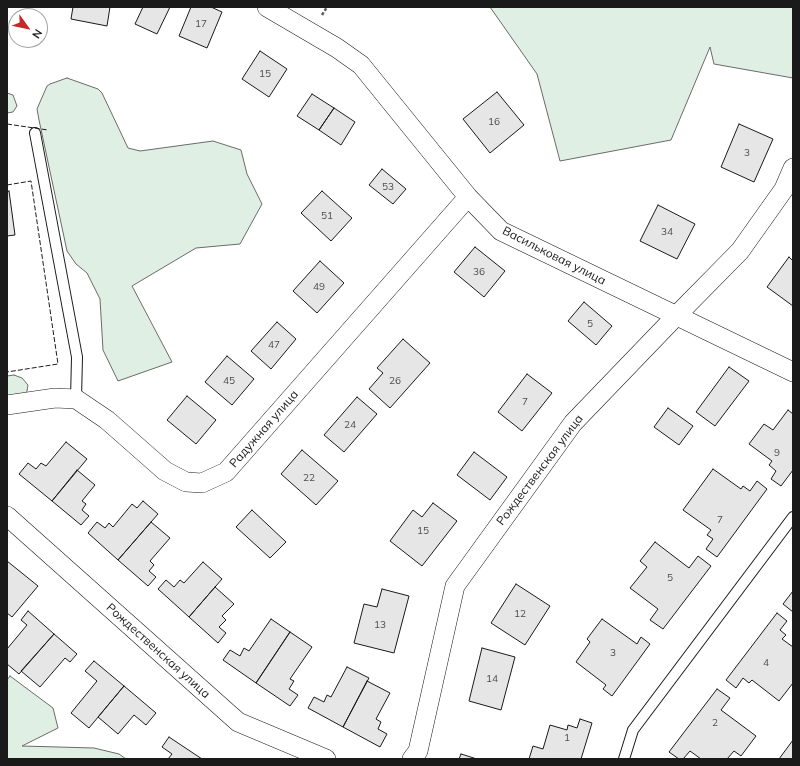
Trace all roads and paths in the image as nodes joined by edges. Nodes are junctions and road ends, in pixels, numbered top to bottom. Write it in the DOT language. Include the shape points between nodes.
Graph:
graph roads {
  1 [pos="267,7"];
  2 [pos="35,132"];
  3 [pos="793,168"];
  4 [pos="468,197"];
  5 [pos="676,316"];
  6 [pos="793,372"];
  7 [pos="76,399"];
  8 [pos="7,405"];
  9 [pos="7,516"];
  10 [pos="793,518"];
  11 [pos="326,759"];
  12 [pos="412,759"];
  13 [pos="624,759"];
  1 -- 4 [label="street, Васильковая улица" via="361,65"];
  2 -- 7 [label="lane" via="77,357"];
  3 -- 5 [label="street, Рождественская улица" via="784,189 740,252"];
  4 -- 5 [label="street, Васильковая улица" via="501,231"];
  4 -- 7 [label="street, Радужная улица" via="226,472 202,483 186,482 165,471 107,420"];
  5 -- 6 [label="street, Васильковая улица"];
  5 -- 12 [label="street, Рождественская улица" via="573,423 455,586 418,751"];
  7 -- 8 [label="street" via="55,398"];
  9 -- 11 [label="street, Рождественская улица" via="238,722"];
  10 -- 13 [label="lane" via="633,730"];
}
